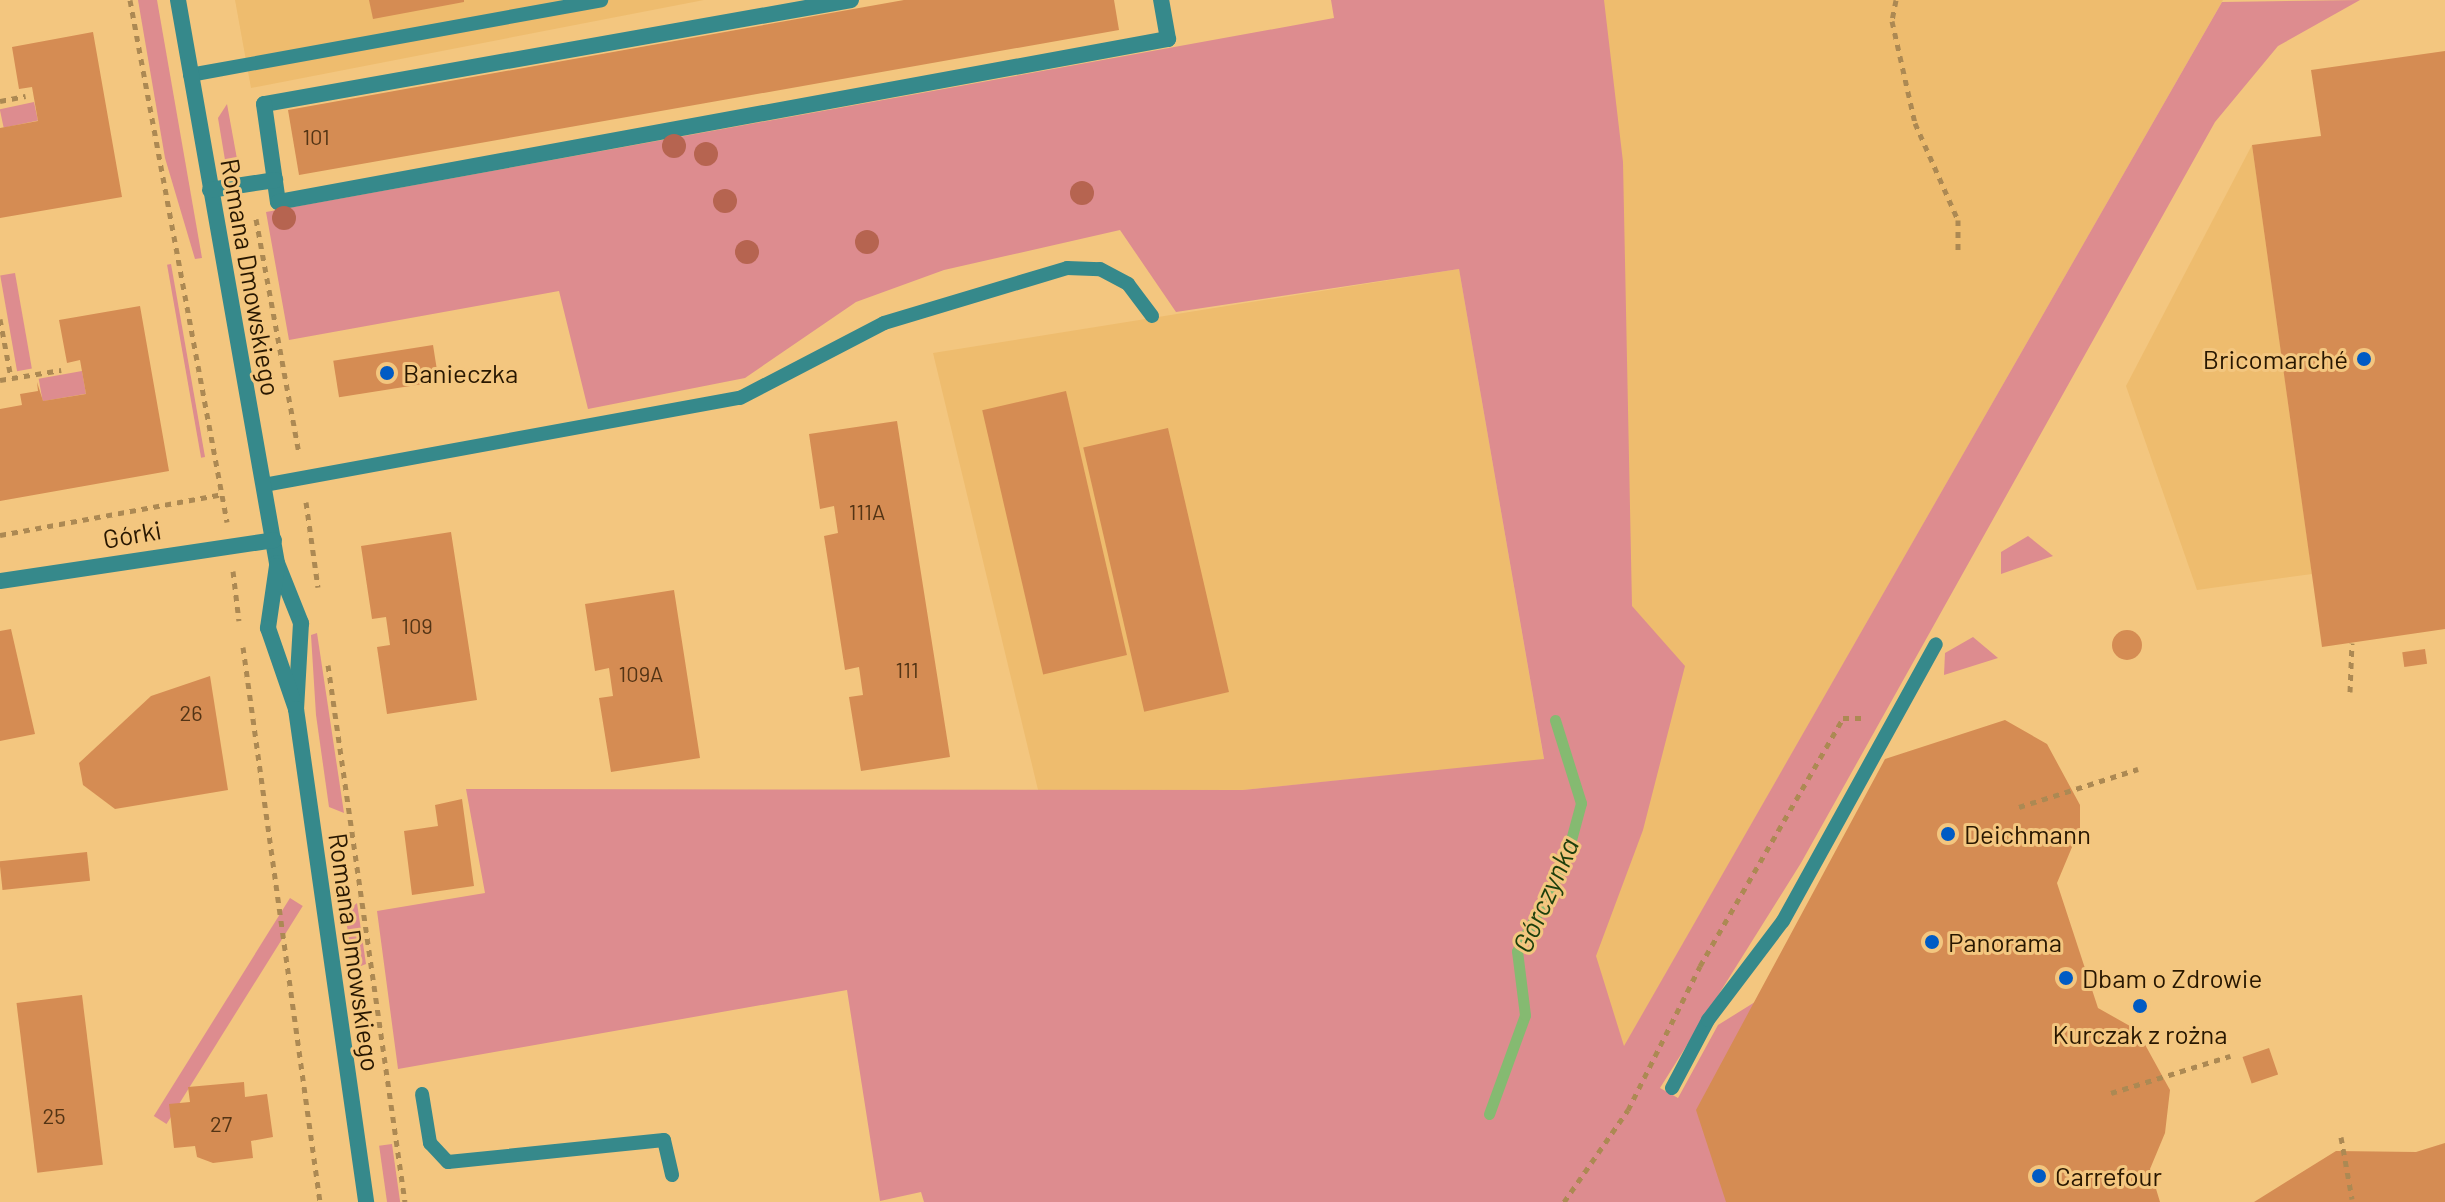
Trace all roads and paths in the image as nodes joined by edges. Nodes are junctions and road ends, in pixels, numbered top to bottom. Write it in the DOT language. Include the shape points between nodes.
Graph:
graph roads {
  1 [pos="130,0"];
  2 [pos="178,0"];
  3 [pos="601,0"];
  4 [pos="851,0"];
  5 [pos="1161,0"];
  6 [pos="1896,0"];
  7 [pos="190,75"];
  8 [pos="26,96"];
  9 [pos="0,101"];
  10 [pos="275,180"];
  11 [pos="250,184"];
  12 [pos="210,190"];
  13 [pos="1958,252"];
  14 [pos="1152,316"];
  15 [pos="0,319"];
  16 [pos="61,370"];
  17 [pos="11,378"];
  18 [pos="0,380"];
  19 [pos="303,479"];
  20 [pos="264,485"];
  21 [pos="223,494"];
  22 [pos="0,535"];
  23 [pos="274,540"];
  24 [pos="229,542"];
  25 [pos="277,563"];
  26 [pos="0,581"];
  27 [pos="320,604"];
  28 [pos="2352,643"];
  29 [pos="1936,644"];
  30 [pos="325,649"];
  31 [pos="2350,692"];
  32 [pos="296,709"];
  33 [pos="1897,715"];
  34 [pos="2138,769"];
  35 [pos="2019,807"];
  36 [pos="2230,1056"];
  37 [pos="1672,1088"];
  38 [pos="2111,1093"];
  39 [pos="422,1094"];
  40 [pos="2341,1137"];
  41 [pos="672,1175"];
  42 [pos="2352,1199"];
  43 [pos="320,1202"];
  44 [pos="366,1202"];
  45 [pos="405,1202"];
  46 [pos="1564,1202"];
  1 -- 21 [label="path"];
  2 -- 7 [label="street, Romana Dmowskiego"];
  3 -- 7 [label="lane"];
  4 -- 10 [label="street" via="264,104"];
  5 -- 10 [label="street" via="1168,39 278,202"];
  6 -- 13 [label="path" via="1892,21 1915,123 1958,220"];
  7 -- 12 [label="street, Romana Dmowskiego"];
  8 -- 9 [label="path"];
  10 -- 11 [label="street"];
  11 -- 12 [label="street"];
  11 -- 19 [label="path"];
  12 -- 20 [label="street, Romana Dmowskiego"];
  14 -- 19 [label="lane" via="1114,276 1067,268 884,323 740,398"];
  15 -- 17 [label="path"];
  16 -- 17 [label="path"];
  17 -- 18 [label="path"];
  19 -- 20 [label="lane"];
  19 -- 27 [label="path"];
  20 -- 23 [label="street, Romana Dmowskiego"];
  21 -- 22 [label="path"];
  21 -- 24 [label="path"];
  23 -- 24 [label="street, Górki"];
  23 -- 25 [label="street, Romana Dmowskiego"];
  24 -- 26 [label="street, Górki"];
  24 -- 43 [label="path"];
  25 -- 32 [label="street, Romana Dmowskiego" via="304,647"];
  25 -- 32 [label="street, Romana Dmowskiego" via="268,628"];
  28 -- 31 [label="path"];
  29 -- 33 [label="lane"];
  30 -- 45 [label="path"];
  32 -- 44 [label="street, Romana Dmowskiego"];
  33 -- 37 [label="lane" via="1783,921 1708,1020"];
  33 -- 46 [label="path" via="1843,718 1700,966 1628,1110"];
  34 -- 35 [label="path"];
  36 -- 38 [label="path"];
  39 -- 41 [label="lane" via="430,1143 457,1164 664,1140"];
  40 -- 42 [label="path"];
}
